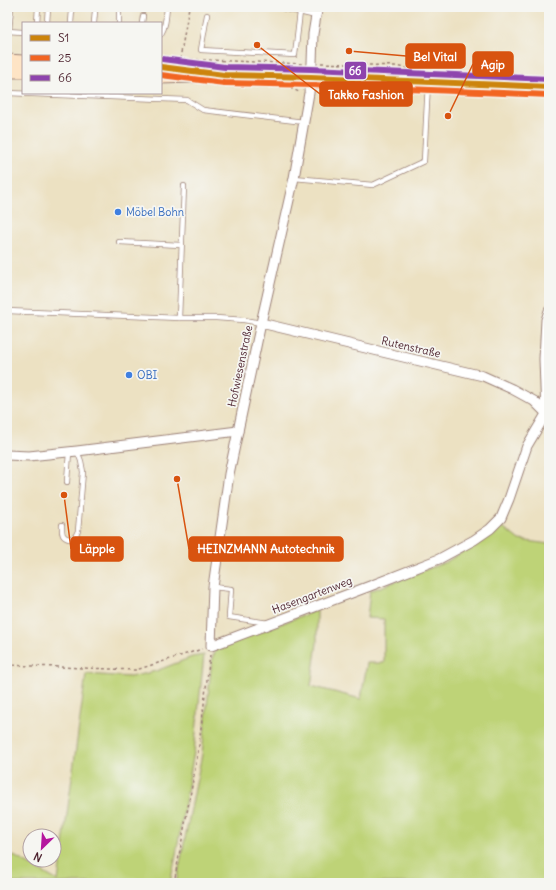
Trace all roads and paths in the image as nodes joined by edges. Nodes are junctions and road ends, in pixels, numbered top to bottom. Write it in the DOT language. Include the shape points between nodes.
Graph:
graph roads {
  1 [pos="11,7"];
  2 [pos="38,7"];
  3 [pos="48,7"];
  4 [pos="167,7"];
  5 [pos="189,7"];
  6 [pos="278,7"];
  7 [pos="72,10"];
  8 [pos="95,11"];
  9 [pos="317,11"];
  10 [pos="300,12"];
  11 [pos="119,13"];
  12 [pos="207,15"];
  13 [pos="143,16"];
  14 [pos="37,22"];
  15 [pos="47,22"];
  16 [pos="71,22"];
  17 [pos="94,22"];
  18 [pos="118,22"];
  19 [pos="142,22"];
  20 [pos="8,32"];
  21 [pos="22,32"];
  22 [pos="162,32"];
  23 [pos="162,58"];
  24 [pos="180,59"];
  25 [pos="7,61"];
  26 [pos="22,62"];
  27 [pos="312,63"];
  28 [pos="162,68"];
  29 [pos="411,70"];
  30 [pos="7,71"];
  31 [pos="22,71"];
  32 [pos="224,75"];
  33 [pos="162,76"];
  34 [pos="311,77"];
  35 [pos="428,83"];
  36 [pos="549,87"];
  37 [pos="7,93"];
  38 [pos="22,94"];
  39 [pos="33,94"];
  40 [pos="304,122"];
  41 [pos="294,178"];
  42 [pos="184,186"];
  43 [pos="119,242"];
  44 [pos="181,245"];
  45 [pos="7,311"];
  46 [pos="549,311"];
  47 [pos="179,318"];
  48 [pos="261,323"];
  49 [pos="548,415"];
  50 [pos="238,431"];
  51 [pos="73,451"];
  52 [pos="7,455"];
  53 [pos="67,482"];
  54 [pos="62,525"];
  55 [pos="213,587"];
  56 [pos="272,623"];
  57 [pos="211,646"];
  58 [pos="7,665"];
  59 [pos="174,883"];
  1 -- 20 [label="lane"];
  2 -- 14 [label="lane"];
  3 -- 15 [label="lane"];
  4 -- 22 [label="lane"];
  5 -- 24 [label="path"];
  6 -- 10 [label="lane"];
  7 -- 16 [label="lane"];
  8 -- 17 [label="lane"];
  9 -- 10 [label="lane"];
  9 -- 27 [label="street, Hofwiesenstraße"];
  10 -- 12 [label="lane" via="295,56 201,50"];
  11 -- 18 [label="lane"];
  13 -- 19 [label="lane"];
  20 -- 21 [label="lane"];
  23 -- 24 [label="path"];
  24 -- 27 [label="path"];
  25 -- 26 [label="main road"];
  27 -- 29 [label="path" via="395,66"];
  27 -- 34 [label="street, Hofwiesenstraße"];
  28 -- 32 [label="main road"];
  30 -- 31 [label="main road"];
  32 -- 33 [label="main road"];
  32 -- 34 [label="main road"];
  34 -- 35 [label="main road"];
  34 -- 40 [label="street, Hofwiesenstraße"];
  35 -- 36 [label="main road"];
  35 -- 41 [label="lane" via="424,161 373,185"];
  37 -- 38 [label="lane"];
  39 -- 40 [label="lane" via="187,100 203,110"];
  40 -- 41 [label="street, Hofwiesenstraße"];
  41 -- 48 [label="street, Hofwiesenstraße"];
  42 -- 44 [label="lane"];
  43 -- 44 [label="lane"];
  44 -- 47 [label="lane"];
  45 -- 47 [label="lane"];
  46 -- 49 [label="street" via="546,320 544,358"];
  47 -- 48 [label="lane" via="216,318"];
  48 -- 49 [label="street, Rutenstraße" via="483,376 534,401"];
  48 -- 50 [label="street, Hofwiesenstraße"];
  49 -- 56 [label="street, Hasengartenweg" via="527,446 510,499 501,518 490,529 438,559"];
  50 -- 51 [label="street"];
  50 -- 55 [label="street, Hofwiesenstraße" via="229,474"];
  51 -- 52 [label="street" via="29,456"];
  51 -- 53 [label="lane"];
  51 -- 54 [label="lane" via="81,461 83,472 78,531 75,537 69,540 65,538"];
  55 -- 56 [label="lane" via="231,589 229,616"];
  55 -- 57 [label="street, Hofwiesenstraße"];
  56 -- 57 [label="street, Hasengartenweg"];
  57 -- 58 [label="path" via="136,670"];
  57 -- 59 [label="path" via="198,753"];
}
